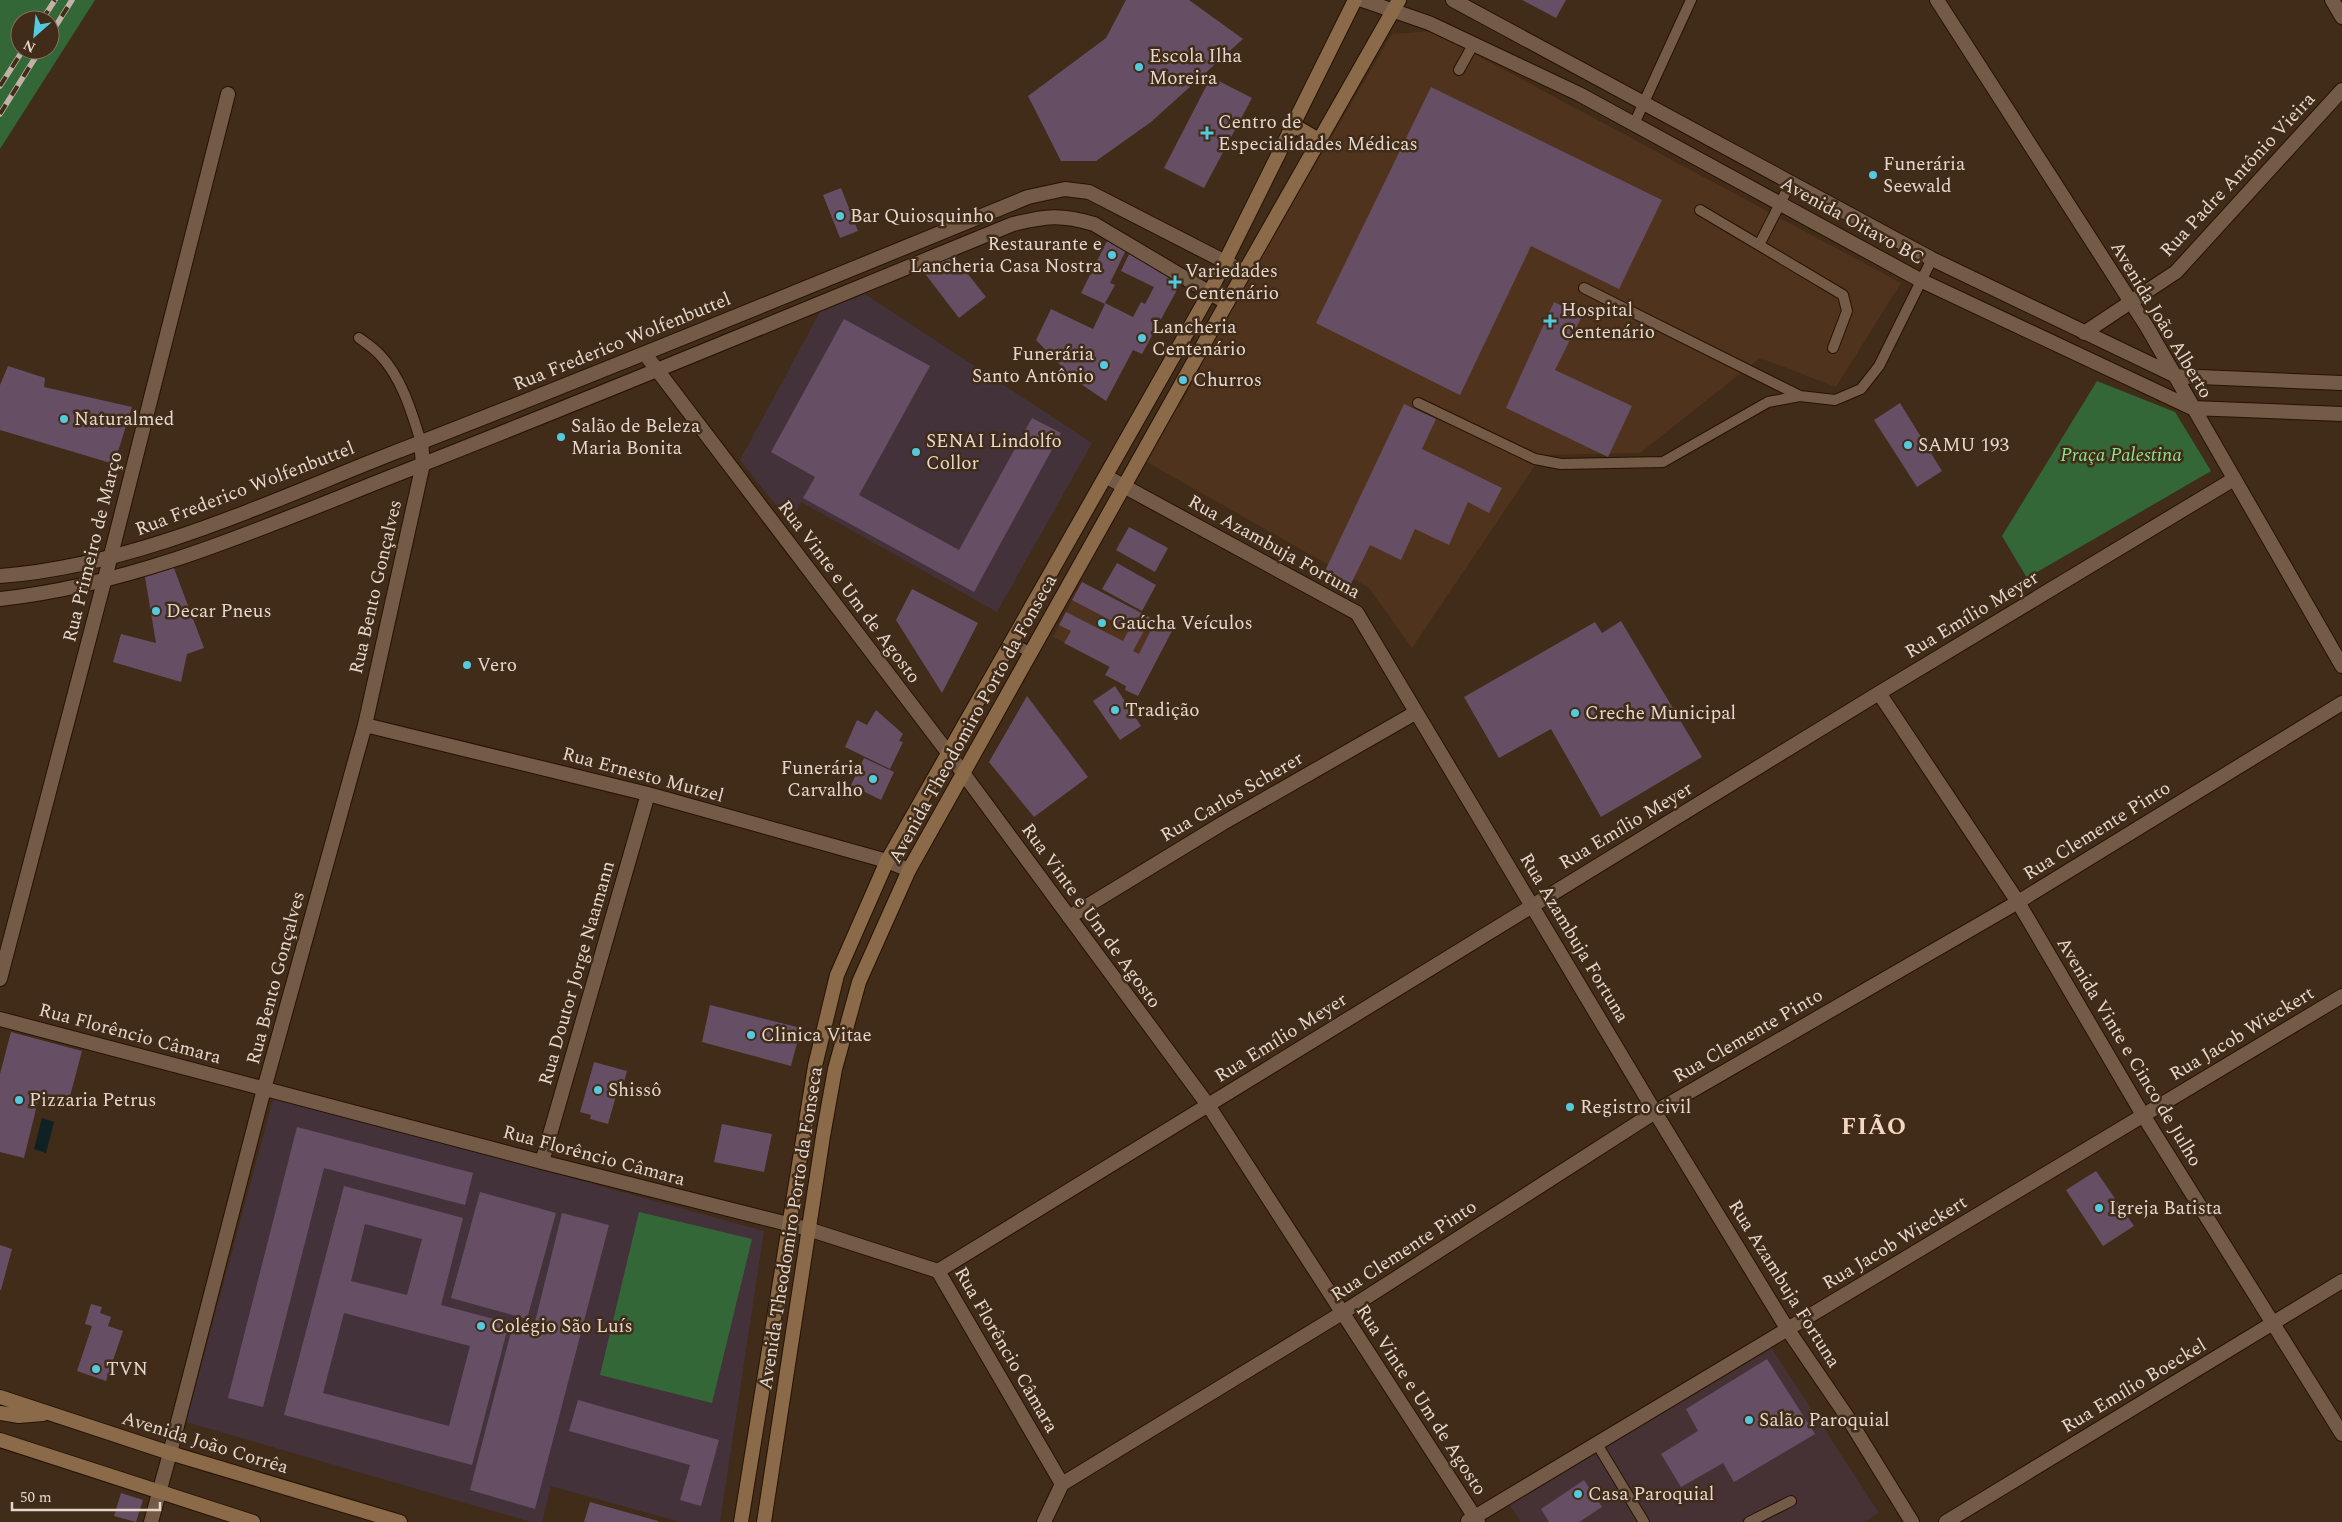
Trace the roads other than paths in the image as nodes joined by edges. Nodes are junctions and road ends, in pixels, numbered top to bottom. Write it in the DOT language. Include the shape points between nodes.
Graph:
graph roads {
  1 [pos="1355,0"];
  2 [pos="1362,0"];
  3 [pos="1453,0"];
  4 [pos="1691,0"];
  5 [pos="1937,0"];
  6 [pos="2332,0"];
  7 [pos="1396,5"];
  8 [pos="2342,17"];
  9 [pos="1473,45"];
  10 [pos="1458,70"];
  11 [pos="2342,90"];
  12 [pos="228,94"];
  13 [pos="1644,102"];
  14 [pos="1634,124"];
  15 [pos="1293,126"];
  16 [pos="1319,140"];
  17 [pos="1791,182"];
  18 [pos="1780,203"];
  19 [pos="1700,210"];
  20 [pos="1759,245"];
  21 [pos="1932,259"];
  22 [pos="1226,261"];
  23 [pos="864,264"];
  24 [pos="1245,272"];
  25 [pos="1920,280"];
  26 [pos="870,282"];
  27 [pos="1584,288"];
  28 [pos="1210,292"];
  29 [pos="2015,299"];
  30 [pos="1227,303"];
  31 [pos="2132,303"];
  32 [pos="2006,320"];
  33 [pos="2084,333"];
  34 [pos="359,338"];
  35 [pos="1833,348"];
  36 [pos="645,354"];
  37 [pos="658,370"];
  38 [pos="2176,376"];
  39 [pos="2342,383"];
  40 [pos="1800,396"];
  41 [pos="1418,403"];
  42 [pos="2192,408"];
  43 [pos="2342,414"];
  44 [pos="421,442"];
  45 [pos="423,464"];
  46 [pos="1107,477"];
  47 [pos="2234,479"];
  48 [pos="1124,486"];
  49 [pos="262,504"];
  50 [pos="271,524"];
  51 [pos="110,559"];
  52 [pos="0,576"];
  53 [pos="104,581"];
  54 [pos="0,599"];
  55 [pos="1013,642"];
  56 [pos="1030,653"];
  57 [pos="2342,666"];
  58 [pos="1878,693"];
  59 [pos="2342,703"];
  60 [pos="1415,713"];
  61 [pos="365,725"];
  62 [pos="949,754"];
  63 [pos="963,774"];
  64 [pos="648,794"];
  65 [pos="887,861"];
  66 [pos="909,870"];
  67 [pos="2018,902"];
  68 [pos="1533,905"];
  69 [pos="1069,917"];
  70 [pos="0,979"];
  71 [pos="2342,996"];
  72 [pos="0,1019"];
  73 [pos="815,1066"];
  74 [pos="835,1069"];
  75 [pos="264,1089"];
  76 [pos="1208,1105"];
  77 [pos="1655,1112"];
  78 [pos="2143,1115"];
  79 [pos="542,1162"];
  80 [pos="788,1226"];
  81 [pos="808,1230"];
  82 [pos="938,1271"];
  83 [pos="2342,1281"];
  84 [pos="1342,1313"];
  85 [pos="2274,1322"];
  86 [pos="1788,1330"];
  87 [pos="0,1397"];
  88 [pos="0,1413"];
  89 [pos="48,1413"];
  90 [pos="2342,1434"];
  91 [pos="0,1440"];
  92 [pos="1597,1444"];
  93 [pos="170,1454"];
  94 [pos="752,1458"];
  95 [pos="773,1462"];
  96 [pos="1062,1484"];
  97 [pos="159,1493"];
  98 [pos="1791,1501"];
  99 [pos="1473,1520"];
  100 [pos="152,1522"];
  101 [pos="253,1522"];
  102 [pos="400,1522"];
  103 [pos="742,1522"];
  104 [pos="764,1522"];
  105 [pos="1044,1522"];
  106 [pos="1644,1522"];
  107 [pos="1749,1522"];
  108 [pos="1912,1522"];
  109 [pos="1946,1522"];
  1 -- 15 [label="main road, Avenida Theodomiro Porto da Fonseca"];
  2 -- 7 [label="street, Avenida Oitavo BC"];
  3 -- 13 [label="street, Avenida Oitavo BC"];
  4 -- 13 [label="lane"];
  5 -- 31 [label="street, Avenida João Alberto"];
  6 -- 8 [label="street"];
  7 -- 9 [label="street, Avenida Oitavo BC"];
  7 -- 16 [label="main road, Avenida Theodomiro Porto da Fonseca"];
  9 -- 10 [label="lane"];
  9 -- 14 [label="street, Avenida Oitavo BC" via="1579,94"];
  11 -- 31 [label="street, Rua Padre Antônio Vieira" via="2176,272"];
  12 -- 51 [label="street, Rua Primeiro de Março"];
  13 -- 14 [label="lane"];
  13 -- 17 [label="street, Avenida Oitavo BC"];
  14 -- 18 [label="street, Avenida Oitavo BC"];
  15 -- 16 [label="main road"];
  15 -- 22 [label="main road, Avenida Theodomiro Porto da Fonseca"];
  16 -- 24 [label="main road, Avenida Theodomiro Porto da Fonseca"];
  17 -- 18 [label="lane"];
  17 -- 21 [label="street, Avenida Oitavo BC"];
  18 -- 20 [label="lane"];
  18 -- 25 [label="street, Avenida Oitavo BC"];
  19 -- 20 [label="lane"];
  20 -- 35 [label="lane" via="1843,295 1847,311"];
  21 -- 25 [label="lane"];
  21 -- 29 [label="street, Avenida Oitavo BC"];
  22 -- 23 [label="street, Rua Frederico Wolfenbuttel" via="1089,192 1065,189 1028,197"];
  22 -- 24 [label="street, Rua Frederico Wolfenbuttel"];
  22 -- 28 [label="main road, Avenida Theodomiro Porto da Fonseca"];
  23 -- 26 [label="street"];
  23 -- 36 [label="street, Rua Frederico Wolfenbuttel"];
  24 -- 30 [label="main road, Avenida Theodomiro Porto da Fonseca"];
  25 -- 32 [label="street, Avenida Oitavo BC"];
  25 -- 40 [label="lane" via="1879,366 1860,389 1835,400"];
  26 -- 28 [label="street, Rua Frederico Wolfenbuttel" via="1012,224 1041,217 1069,216 1094,224"];
  26 -- 37 [label="street, Rua Frederico Wolfenbuttel"];
  27 -- 40 [label="lane"];
  28 -- 30 [label="street, Rua Frederico Wolfenbuttel"];
  28 -- 46 [label="main road, Avenida Theodomiro Porto da Fonseca"];
  29 -- 32 [label="street"];
  29 -- 33 [label="street, Avenida Oitavo BC"];
  30 -- 48 [label="main road, Avenida Theodomiro Porto da Fonseca"];
  31 -- 33 [label="street, Rua Padre Antônio Vieira"];
  31 -- 38 [label="street, Avenida João Alberto"];
  32 -- 42 [label="street, Avenida Oitavo BC"];
  33 -- 38 [label="street, Avenida Oitavo BC"];
  34 -- 44 [label="lane" via="380,355 394,373"];
  36 -- 37 [label="street, Rua Vinte e Um de Agosto"];
  36 -- 44 [label="street, Rua Frederico Wolfenbuttel"];
  37 -- 45 [label="street, Rua Frederico Wolfenbuttel"];
  37 -- 62 [label="street, Rua Vinte e Um de Agosto"];
  38 -- 39 [label="street, Avenida Oitavo BC"];
  38 -- 42 [label="street, Avenida João Alberto"];
  40 -- 41 [label="lane" via="1768,402 1663,462 1570,464 1535,459"];
  42 -- 43 [label="street, Avenida Oitavo BC"];
  42 -- 47 [label="street, Avenida João Alberto"];
  44 -- 45 [label="street, Rua Bento Gonçalves"];
  44 -- 49 [label="street, Rua Frederico Wolfenbuttel"];
  45 -- 50 [label="street, Rua Frederico Wolfenbuttel"];
  45 -- 61 [label="street, Rua Bento Gonçalves"];
  46 -- 48 [label="street, Rua Azambuja Fortuna"];
  46 -- 55 [label="main road, Avenida Theodomiro Porto da Fonseca"];
  47 -- 57 [label="street, Avenida João Alberto"];
  47 -- 58 [label="street, Rua Emílio Meyer"];
  48 -- 56 [label="main road, Avenida Theodomiro Porto da Fonseca"];
  48 -- 60 [label="street, Rua Azambuja Fortuna" via="1357,614"];
  49 -- 50 [label="street"];
  49 -- 51 [label="street, Rua Frederico Wolfenbuttel"];
  50 -- 53 [label="street, Rua Frederico Wolfenbuttel"];
  51 -- 52 [label="street, Rua Frederico Wolfenbuttel" via="30,574"];
  51 -- 53 [label="street, Rua Primeiro de Março"];
  53 -- 54 [label="street, Rua Frederico Wolfenbuttel" via="38,595"];
  53 -- 70 [label="street, Rua Primeiro de Março"];
  55 -- 56 [label="lane"];
  55 -- 62 [label="main road, Avenida Theodomiro Porto da Fonseca"];
  56 -- 63 [label="main road, Avenida Theodomiro Porto da Fonseca"];
  58 -- 67 [label="street, Avenida Vinte e Cinco de Julho"];
  58 -- 68 [label="street, Rua Emílio Meyer"];
  59 -- 67 [label="street, Rua Clemente Pinto"];
  60 -- 68 [label="street, Rua Azambuja Fortuna"];
  60 -- 69 [label="street, Rua Carlos Scherer" via="1223,823"];
  61 -- 64 [label="street, Rua Ernesto Mutzel"];
  61 -- 75 [label="street, Rua Bento Gonçalves"];
  62 -- 63 [label="street, Rua Vinte e Um de Agosto"];
  62 -- 65 [label="main road, Avenida Theodomiro Porto da Fonseca"];
  63 -- 66 [label="main road, Avenida Theodomiro Porto da Fonseca"];
  63 -- 69 [label="street, Rua Vinte e Um de Agosto"];
  64 -- 65 [label="street, Rua Ernesto Mutzel"];
  64 -- 79 [label="street, Rua Doutor Jorge Naamann"];
  65 -- 66 [label="street, Rua Ernesto Mutzel"];
  65 -- 73 [label="main road, Avenida Theodomiro Porto da Fonseca" via="837,974"];
  66 -- 74 [label="main road, Avenida Theodomiro Porto da Fonseca" via="859,982"];
  67 -- 77 [label="street, Rua Clemente Pinto"];
  67 -- 78 [label="street, Avenida Vinte e Cinco de Julho"];
  68 -- 76 [label="street, Rua Emílio Meyer"];
  68 -- 77 [label="street, Rua Azambuja Fortuna"];
  69 -- 76 [label="street, Rua Vinte e Um de Agosto"];
  71 -- 78 [label="street, Rua Jacob Wieckert"];
  72 -- 75 [label="street, Rua Florêncio Câmara"];
  73 -- 74 [label="main road"];
  73 -- 80 [label="main road, Avenida Theodomiro Porto da Fonseca"];
  74 -- 81 [label="main road, Avenida Theodomiro Porto da Fonseca"];
  75 -- 79 [label="street, Rua Florêncio Câmara"];
  75 -- 93 [label="street, Rua Bento Gonçalves"];
  76 -- 82 [label="street, Rua Emílio Meyer"];
  76 -- 84 [label="street, Rua Vinte e Um de Agosto"];
  77 -- 84 [label="street, Rua Clemente Pinto"];
  77 -- 86 [label="street, Rua Azambuja Fortuna"];
  78 -- 85 [label="street, Avenida Vinte e Cinco de Julho"];
  78 -- 86 [label="street, Rua Jacob Wieckert"];
  79 -- 80 [label="street, Rua Florêncio Câmara"];
  80 -- 81 [label="street, Rua Florêncio Câmara"];
  80 -- 94 [label="main road, Avenida Theodomiro Porto da Fonseca"];
  81 -- 82 [label="street, Rua Florêncio Câmara"];
  81 -- 95 [label="main road, Avenida Theodomiro Porto da Fonseca"];
  82 -- 96 [label="street, Rua Florêncio Câmara"];
  83 -- 85 [label="street, Rua Emílio Boeckel"];
  84 -- 96 [label="street, Rua Clemente Pinto"];
  84 -- 99 [label="street, Rua Vinte e Um de Agosto"];
  85 -- 90 [label="street, Avenida Vinte e Cinco de Julho"];
  85 -- 109 [label="street, Rua Emílio Boeckel"];
  86 -- 92 [label="street, Rua Jacob Wieckert"];
  86 -- 108 [label="street, Rua Azambuja Fortuna" via="1848,1418"];
  87 -- 89 [label="main road, Avenida João Corrêa"];
  88 -- 89 [label="main road" via="19,1416"];
  89 -- 93 [label="main road, Avenida João Corrêa"];
  91 -- 97 [label="main road"];
  92 -- 99 [label="street, Rua Jacob Wieckert"];
  92 -- 106 [label="lane"];
  93 -- 97 [label="street, Rua Bento Gonçalves"];
  93 -- 102 [label="main road, Avenida João Corrêa"];
  94 -- 95 [label="main road"];
  94 -- 103 [label="main road, Avenida Theodomiro Porto da Fonseca"];
  95 -- 104 [label="main road, Avenida Theodomiro Porto da Fonseca"];
  96 -- 105 [label="street"];
  97 -- 100 [label="street, Rua Bento Gonçalves"];
  97 -- 101 [label="main road"];
  98 -- 107 [label="lane"];
}
